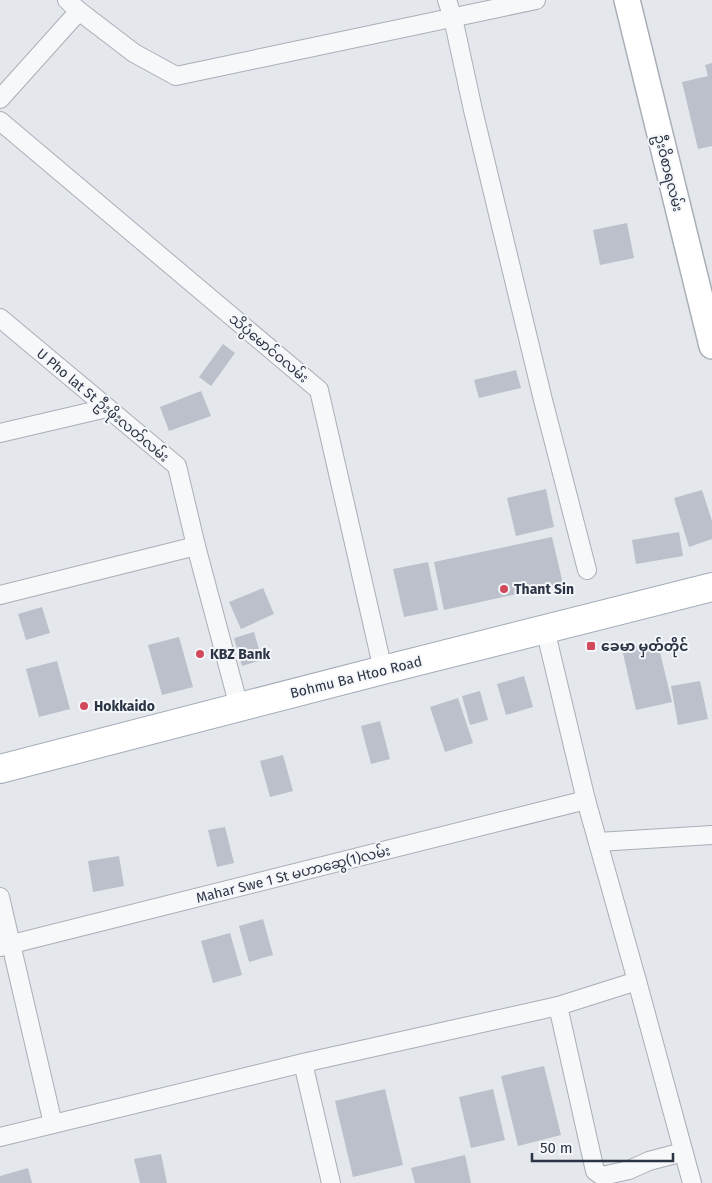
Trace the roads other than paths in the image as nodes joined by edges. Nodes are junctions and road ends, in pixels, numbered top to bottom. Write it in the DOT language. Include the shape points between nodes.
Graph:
graph roads {
  1 [pos="447,0"];
  2 [pos="536,0"];
  3 [pos="627,0"];
  4 [pos="73,6"];
  5 [pos="452,18"];
  6 [pos="0,99"];
  7 [pos="0,121"];
  8 [pos="0,318"];
  9 [pos="712,346"];
  10 [pos="107,408"];
  11 [pos="0,433"];
  12 [pos="196,546"];
  13 [pos="587,570"];
  14 [pos="707,586"];
  15 [pos="0,595"];
  16 [pos="545,629"];
  17 [pos="383,670"];
  18 [pos="238,707"];
  19 [pos="0,769"];
  20 [pos="586,800"];
  21 [pos="712,835"];
  22 [pos="598,842"];
  23 [pos="0,897"];
  24 [pos="6,946"];
  25 [pos="638,981"];
  26 [pos="558,1006"];
  27 [pos="303,1063"];
  28 [pos="53,1124"];
  29 [pos="0,1137"];
  30 [pos="683,1152"];
  31 [pos="330,1183"];
  32 [pos="692,1183"];
  1 -- 5 [label="street"];
  2 -- 5 [label="street"];
  3 -- 9 [label="main road, ဦးဝိစာရလမ်း"];
  4 -- 5 [label="street" via="134,53 176,76"];
  4 -- 6 [label="street"];
  5 -- 13 [label="street"];
  7 -- 17 [label="street, သိပ္ပံမောင်ဝလမ်း" via="319,390"];
  8 -- 10 [label="street, U Pho lat St ဦးဖိုးလတ်လမ်း"];
  10 -- 11 [label="street"];
  10 -- 12 [label="street, U Pho lat St ဦးဖိုးလတ်လမ်း" via="177,466"];
  12 -- 15 [label="street"];
  12 -- 18 [label="street, U Pho lat St ဦးဖိုးလတ်လမ်း"];
  14 -- 16 [label="main road, Bohmu Ba Htoo Road"];
  16 -- 17 [label="main road, Bohmu Ba Htoo Road"];
  16 -- 20 [label="street"];
  17 -- 18 [label="main road, Bohmu Ba Htoo Road"];
  18 -- 19 [label="main road, Bohmu Ba Htoo Road"];
  20 -- 22 [label="street"];
  20 -- 24 [label="street, Mahar Swe 1 St မဟာဆွေ(1)လမ်း"];
  21 -- 22 [label="street"];
  22 -- 25 [label="street"];
  23 -- 24 [label="street"];
  24 -- 28 [label="street"];
  25 -- 26 [label="street"];
  25 -- 30 [label="street"];
  26 -- 27 [label="street"];
  26 -- 30 [label="street" via="595,1171 602,1176"];
  27 -- 28 [label="street"];
  27 -- 31 [label="street"];
  28 -- 29 [label="street"];
  30 -- 32 [label="street"];
}
